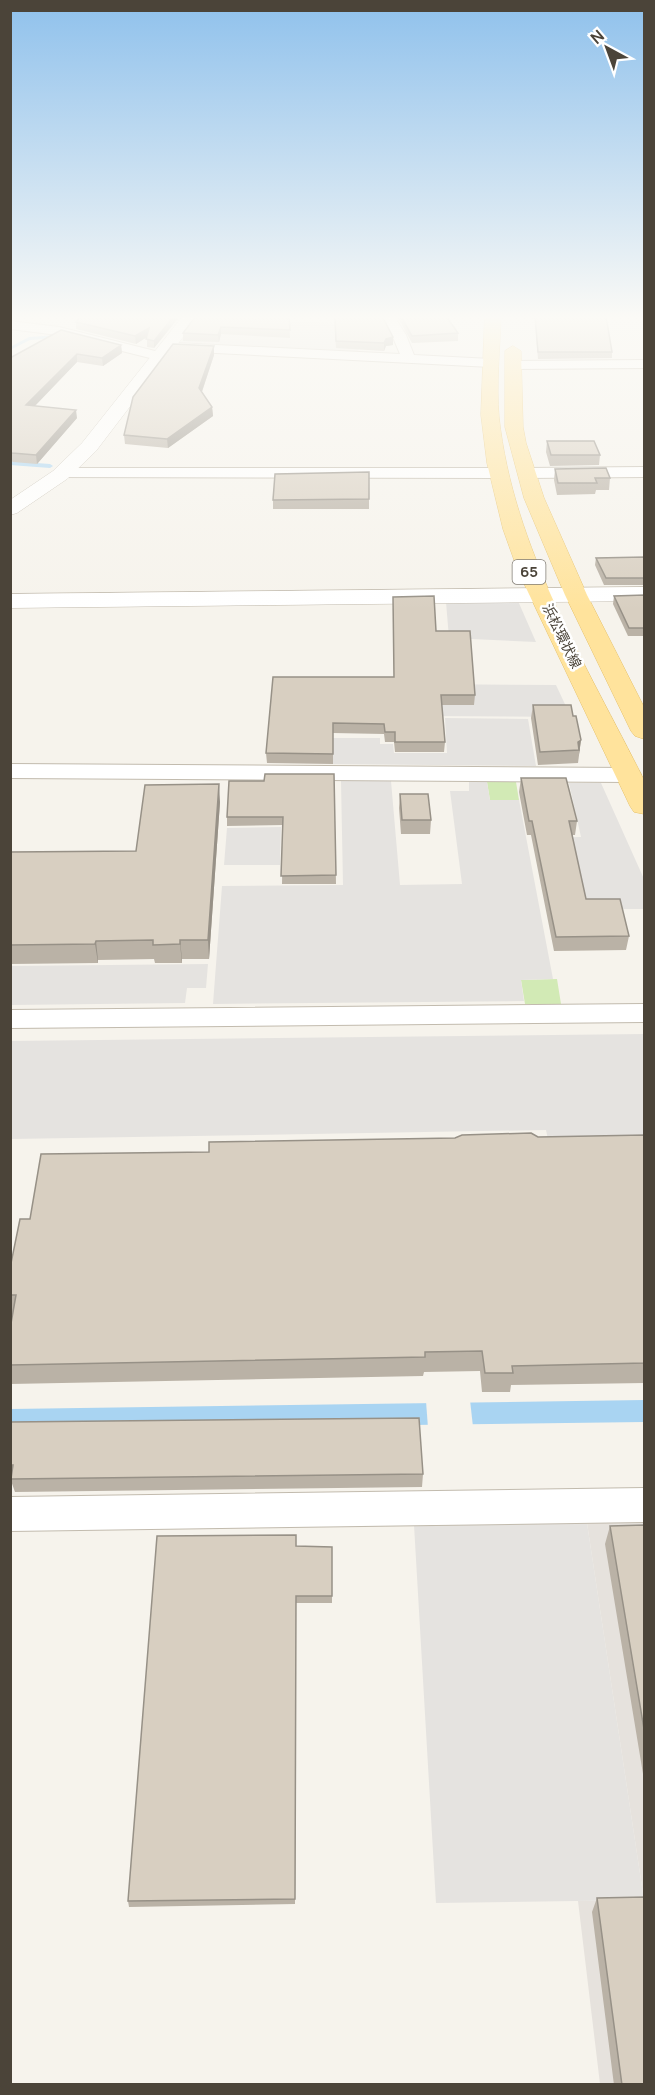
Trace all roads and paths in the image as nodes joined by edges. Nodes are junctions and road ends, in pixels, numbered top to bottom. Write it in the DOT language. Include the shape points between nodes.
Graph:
graph roads {
  1 [pos="116,414"];
  2 [pos="490,414"];
  3 [pos="514,414"];
  4 [pos="645,472"];
  5 [pos="62,473"];
  6 [pos="499,473"];
  7 [pos="527,473"];
  8 [pos="10,509"];
  9 [pos="645,594"];
  10 [pos="542,595"];
  11 [pos="576,595"];
  12 [pos="10,601"];
  13 [pos="645,731"];
  14 [pos="10,771"];
  15 [pos="630,775"];
  16 [pos="645,806"];
  17 [pos="645,1013"];
  18 [pos="10,1019"];
  19 [pos="645,1505"];
  20 [pos="10,1514"];
  1 -- 5 [label="street"];
  2 -- 6 [label="main road, 浜松環状線 / 65"];
  3 -- 7 [label="main road, 浜松環状線 / 65"];
  4 -- 7 [label="street"];
  5 -- 6 [label="street"];
  5 -- 8 [label="street"];
  6 -- 10 [label="main road, 浜松環状線 / 65" via="519,549"];
  7 -- 11 [label="main road, 浜松環状線 / 65"];
  9 -- 11 [label="street"];
  10 -- 11 [label="street"];
  10 -- 12 [label="street"];
  10 -- 15 [label="main road, 浜松環状線 / 65"];
  11 -- 13 [label="main road, 浜松環状線 / 65"];
  14 -- 15 [label="street"];
  15 -- 16 [label="main road, 浜松環状線 / 65"];
  17 -- 18 [label="street"];
  19 -- 20 [label="street"];
}
